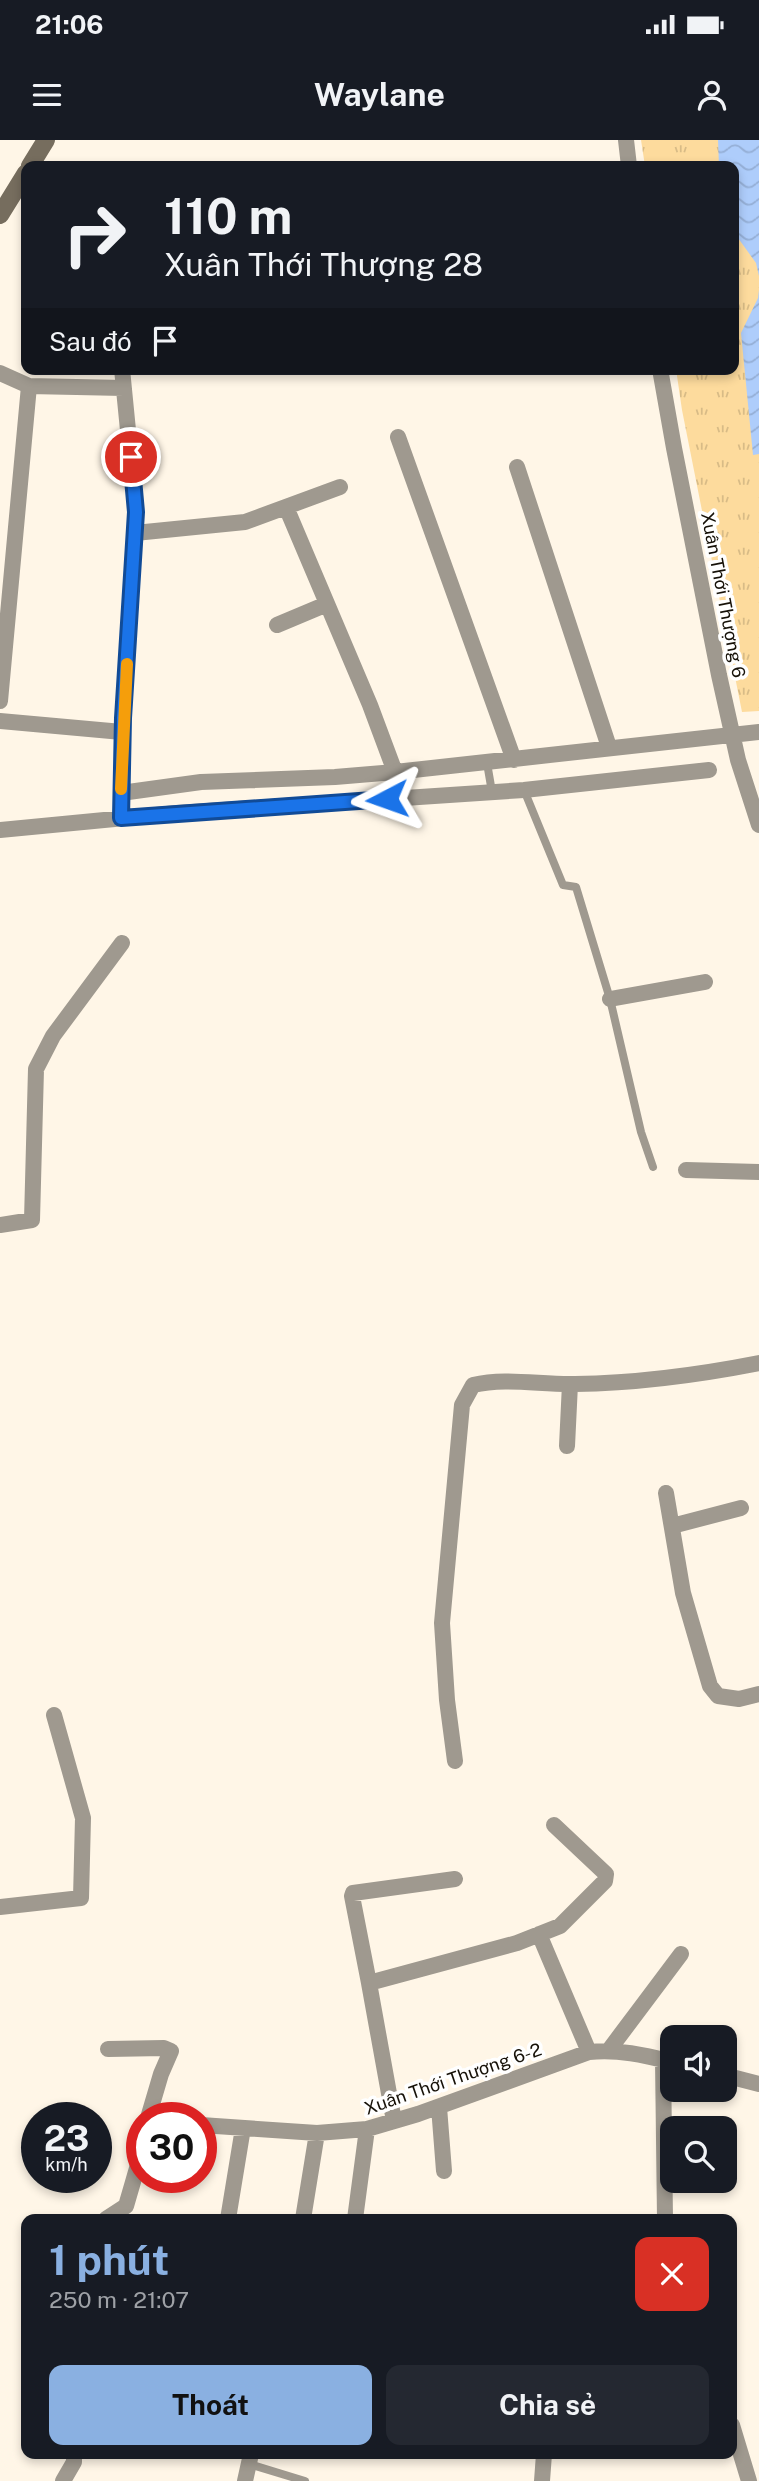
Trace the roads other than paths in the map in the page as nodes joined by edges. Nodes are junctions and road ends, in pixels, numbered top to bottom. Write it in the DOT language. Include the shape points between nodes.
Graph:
graph roads {
  1 [pos="47,140"];
  2 [pos="626,140"];
  3 [pos="33,161"];
  4 [pos="628,161"];
  5 [pos="21,181"];
  6 [pos="0,215"];
  7 [pos="0,373"];
  8 [pos="123,375"];
  9 [pos="661,375"];
  10 [pos="29,386"];
  11 [pos="124,388"];
  12 [pos="398,437"];
  13 [pos="517,467"];
  14 [pos="340,487"];
  15 [pos="286,507"];
  16 [pos="135,533"];
  17 [pos="327,604"];
  18 [pos="277,625"];
  19 [pos="0,701"];
  20 [pos="0,721"];
  21 [pos="122,732"];
  22 [pos="759,732"];
  23 [pos="734,734"];
  24 [pos="609,747"];
  25 [pos="514,760"];
  26 [pos="487,763"];
  27 [pos="709,770"];
  28 [pos="395,772"];
  29 [pos="524,790"];
  30 [pos="492,792"];
  31 [pos="121,793"];
  32 [pos="121,818"];
  33 [pos="759,825"];
  34 [pos="0,830"];
  35 [pos="122,943"];
  36 [pos="705,982"];
  37 [pos="610,999"];
  38 [pos="653,1167"];
  39 [pos="686,1170"];
  40 [pos="759,1172"];
  41 [pos="0,1225"];
  42 [pos="759,1363"];
  43 [pos="570,1384"];
  44 [pos="567,1446"];
  45 [pos="666,1493"];
  46 [pos="741,1508"];
  47 [pos="672,1526"];
  48 [pos="759,1694"];
  49 [pos="54,1715"];
  50 [pos="455,1762"];
  51 [pos="554,1825"];
  52 [pos="455,1878"];
  53 [pos="0,1907"];
  54 [pos="539,1934"];
  55 [pos="681,1954"];
  56 [pos="369,1983"];
  57 [pos="108,2049"];
  58 [pos="609,2050"];
  59 [pos="589,2052"];
  60 [pos="660,2059"];
  61 [pos="737,2078"];
  62 [pos="759,2084"];
  63 [pos="153,2102"];
  64 [pos="667,2102"];
  65 [pos="439,2106"];
  66 [pos="394,2121"];
  67 [pos="217,2126"];
  68 [pos="243,2128"];
  69 [pos="367,2129"];
  70 [pos="317,2133"];
  71 [pos="444,2171"];
  72 [pos="130,2193"];
  73 [pos="114,2214"];
  74 [pos="229,2214"];
  75 [pos="304,2214"];
  76 [pos="356,2214"];
  77 [pos="665,2214"];
  78 [pos="737,2441"];
  79 [pos="74,2459"];
  80 [pos="250,2459"];
  81 [pos="252,2459"];
  82 [pos="544,2459"];
  83 [pos="63,2481"];
  84 [pos="245,2481"];
  85 [pos="304,2481"];
  86 [pos="542,2481"];
  87 [pos="749,2481"];
  1 -- 3 [label="main road"];
  2 -- 4 [label="street"];
  5 -- 6 [label="main road"];
  7 -- 10 [label="street"];
  8 -- 11 [label="street"];
  9 -- 23 [label="street, Xuân Thới Thượng 6"];
  10 -- 11 [label="street"];
  10 -- 19 [label="street"];
  11 -- 16 [label="street"];
  12 -- 25 [label="street"];
  13 -- 24 [label="street"];
  14 -- 15 [label="street"];
  15 -- 16 [label="street" via="245,522"];
  15 -- 17 [label="street"];
  16 -- 21 [label="street"];
  17 -- 18 [label="street"];
  17 -- 28 [label="street"];
  20 -- 21 [label="street"];
  21 -- 31 [label="street"];
  22 -- 23 [label="street"];
  23 -- 24 [label="street"];
  23 -- 33 [label="street, Xuân Thới Thượng 6"];
  24 -- 25 [label="street"];
  25 -- 26 [label="street"];
  26 -- 28 [label="street"];
  26 -- 30 [label="lane"];
  27 -- 29 [label="street"];
  28 -- 31 [label="street" via="201,782"];
  29 -- 30 [label="street"];
  29 -- 37 [label="lane" via="563,884 576,887"];
  30 -- 32 [label="street"];
  31 -- 32 [label="street"];
  32 -- 34 [label="street"];
  35 -- 41 [label="street" via="53,1036 37,1069 32,1220"];
  36 -- 37 [label="street"];
  37 -- 38 [label="lane"];
  39 -- 40 [label="street"];
  42 -- 43 [label="street" via="681,1378"];
  43 -- 44 [label="street"];
  43 -- 50 [label="street" via="490,1380 473,1385 462,1405 442,1623"];
  45 -- 47 [label="street"];
  46 -- 47 [label="street"];
  47 -- 48 [label="street" via="683,1593 710,1686 718,1696 729,1698"];
  49 -- 53 [label="street" via="83,1818 80,1898"];
  51 -- 54 [label="street" via="606,1874 605,1881 559,1926"];
  52 -- 56 [label="street" via="353,1893"];
  54 -- 56 [label="street"];
  54 -- 59 [label="street"];
  55 -- 58 [label="street"];
  56 -- 66 [label="street"];
  57 -- 63 [label="street" via="171,2051"];
  58 -- 59 [label="street, Xuân Thới Thượng 6-2"];
  58 -- 60 [label="street, Xuân Thới Thượng 6-2"];
  59 -- 65 [label="street, Xuân Thới Thượng 6-2"];
  61 -- 62 [label="street"];
  64 -- 77 [label="street"];
  65 -- 66 [label="street, Xuân Thới Thượng 6-2"];
  65 -- 71 [label="street"];
  66 -- 69 [label="street, Xuân Thới Thượng 6-2"];
  67 -- 68 [label="street, Xuân Thới Thượng 6-2"];
  68 -- 70 [label="street, Xuân Thới Thượng 6-2"];
  68 -- 74 [label="street"];
  69 -- 70 [label="street, Xuân Thới Thượng 6-2"];
  69 -- 76 [label="street"];
  70 -- 75 [label="street"];
  72 -- 73 [label="street" via="126,2206"];
  78 -- 87 [label="street"];
  79 -- 83 [label="street"];
  80 -- 84 [label="street"];
  81 -- 85 [label="lane"];
  82 -- 86 [label="street"];
}
